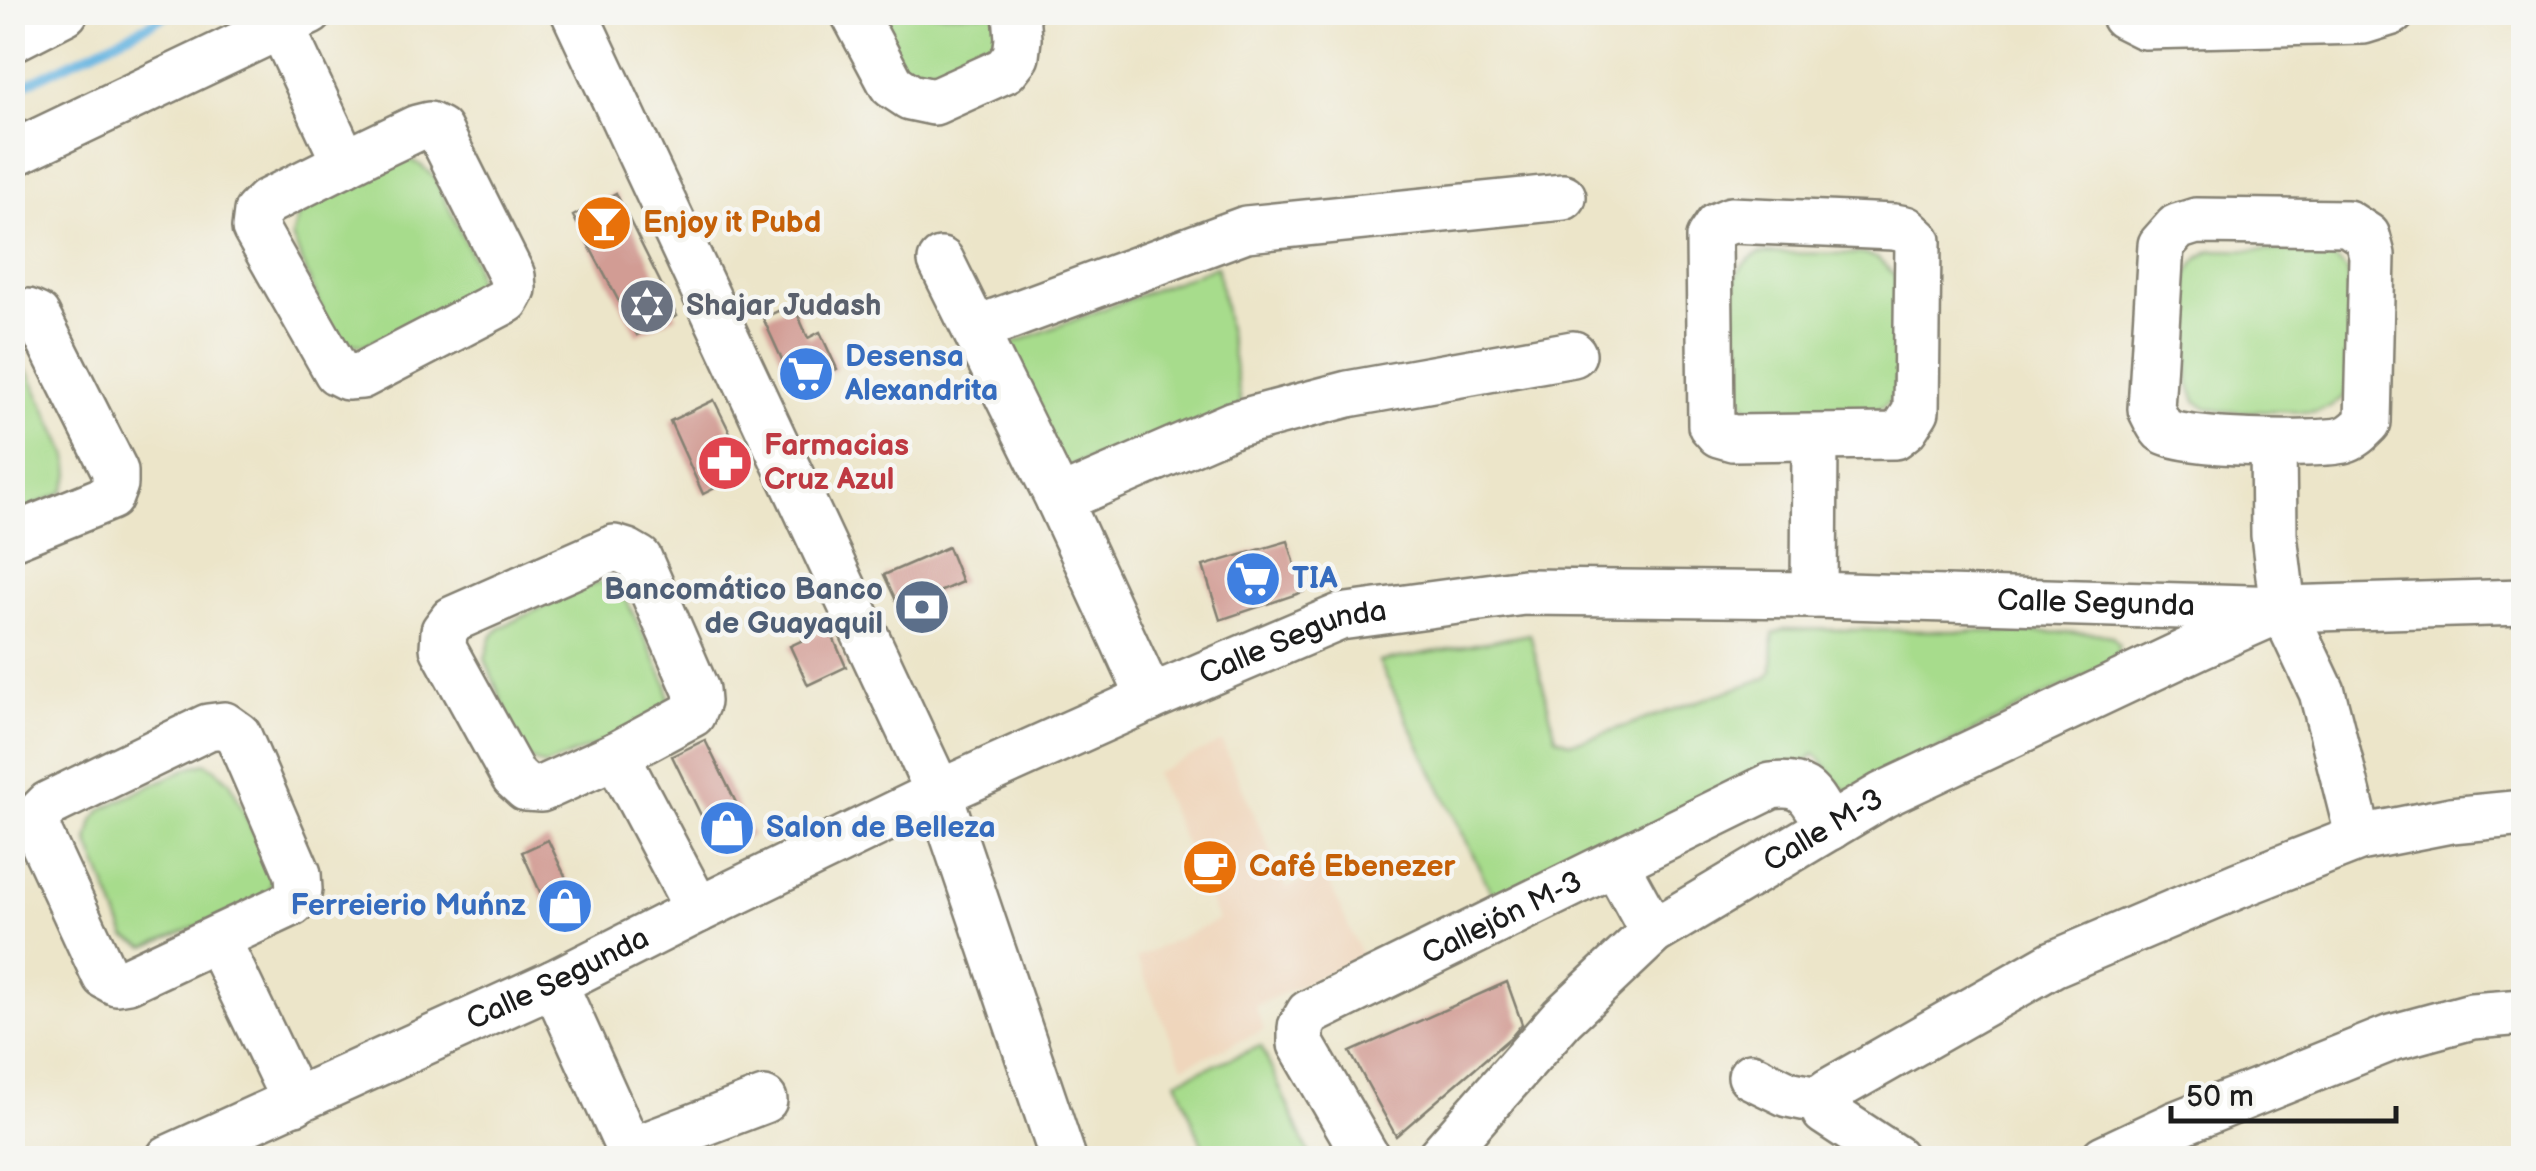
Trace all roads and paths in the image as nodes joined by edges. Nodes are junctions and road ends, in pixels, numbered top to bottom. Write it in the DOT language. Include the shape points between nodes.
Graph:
graph roads {
  1 [pos="66,12"];
  2 [pos="574,12"];
  3 [pos="852,12"];
  4 [pos="1016,12"];
  5 [pos="2122,12"];
  6 [pos="2392,12"];
  7 [pos="299,18"];
  8 [pos="12,39"];
  9 [pos="12,154"];
  10 [pos="358,156"];
  11 [pos="1563,197"];
  12 [pos="941,261"];
  13 [pos="12,315"];
  14 [pos="976,329"];
  15 [pos="1573,354"];
  16 [pos="1814,438"];
  17 [pos="2273,444"];
  18 [pos="1059,500"];
  19 [pos="12,538"];
  20 [pos="1814,596"];
  21 [pos="2524,602"];
  22 [pos="2283,609"];
  23 [pos="1150,698"];
  24 [pos="616,756"];
  25 [pos="939,793"];
  26 [pos="2524,813"];
  27 [pos="1830,826"];
  28 [pos="2360,838"];
  29 [pos="1615,863"];
  30 [pos="698,910"];
  31 [pos="1653,932"];
  32 [pos="217,939"];
  33 [pos="554,983"];
  34 [pos="2524,1012"];
  35 [pos="1751,1076"];
  36 [pos="764,1100"];
  37 [pos="295,1102"];
  38 [pos="1822,1102"];
  39 [pos="219,1148"];
  40 [pos="632,1155"];
  41 [pos="169,1158"];
  42 [pos="1063,1158"];
  43 [pos="1366,1158"];
  44 [pos="1439,1158"];
  45 [pos="1894,1158"];
  46 [pos="2104,1158"];
  1 -- 8 [label="street"];
  2 -- 25 [label="street"];
  3 -- 4 [label="street" via="892,84 934,102 1005,70 1016,56"];
  5 -- 6 [label="street" via="2144,26 2363,22"];
  7 -- 9 [label="street"];
  7 -- 10 [label="street"];
  10 -- 10 [label="street" via="416,128 439,130 513,289 507,300 348,377 337,372 256,228 266,202"];
  11 -- 14 [label="street" via="1246,230"];
  12 -- 14 [label="street"];
  13 -- 19 [label="street" via="38,316 116,484 110,497"];
  14 -- 18 [label="street"];
  15 -- 18 [label="street" via="1348,394 1234,424"];
  16 -- 16 [label="street" via="1895,436 1916,411 1918,241 1894,227 1731,220 1709,238 1711,425 1733,438"];
  16 -- 20 [label="street"];
  17 -- 17 [label="street" via="2338,442 2368,422 2367,236 2347,223 2196,221 2177,227 2160,244 2151,409 2161,429 2176,436"];
  17 -- 22 [label="street"];
  18 -- 23 [label="street"];
  20 -- 22 [label="street, Calle Segunda"];
  20 -- 23 [label="street, Calle Segunda" via="1524,592 1340,617"];
  21 -- 22 [label="street, Calle Segunda"];
  22 -- 27 [label="street, Calle M-3" via="1883,795"];
  22 -- 28 [label="street" via="2322,692"];
  23 -- 25 [label="street, Calle Segunda"];
  24 -- 24 [label="street" via="692,714 697,702 639,559 614,548 453,619 444,631 444,648 526,788 541,789"];
  24 -- 30 [label="street"];
  25 -- 30 [label="street, Calle Segunda"];
  25 -- 42 [label="street"];
  26 -- 28 [label="street"];
  27 -- 29 [label="street, Callejón M-3" via="1804,789 1771,786"];
  27 -- 31 [label="street, Calle M-3"];
  28 -- 38 [label="street" via="2053,964 1828,1092"];
  29 -- 31 [label="street"];
  29 -- 43 [label="street, Callejón M-3" via="1309,1013 1301,1044"];
  30 -- 33 [label="street, Calle Segunda"];
  31 -- 44 [label="street, Calle M-3" via="1562,1018"];
  32 -- 32 [label="street" via="292,903 300,890 238,734 224,725 208,727 40,814 37,828 104,976 128,980"];
  32 -- 37 [label="street"];
  33 -- 37 [label="street, Calle Segunda"];
  33 -- 40 [label="street"];
  34 -- 46 [label="street" via="2472,1016 2391,1038"];
  35 -- 38 [label="street"];
  36 -- 40 [label="street"];
  37 -- 39 [label="street, Calle Segunda"];
  38 -- 45 [label="street" via="1825,1112"];
  39 -- 41 [label="street, Calle Segunda"];
}
